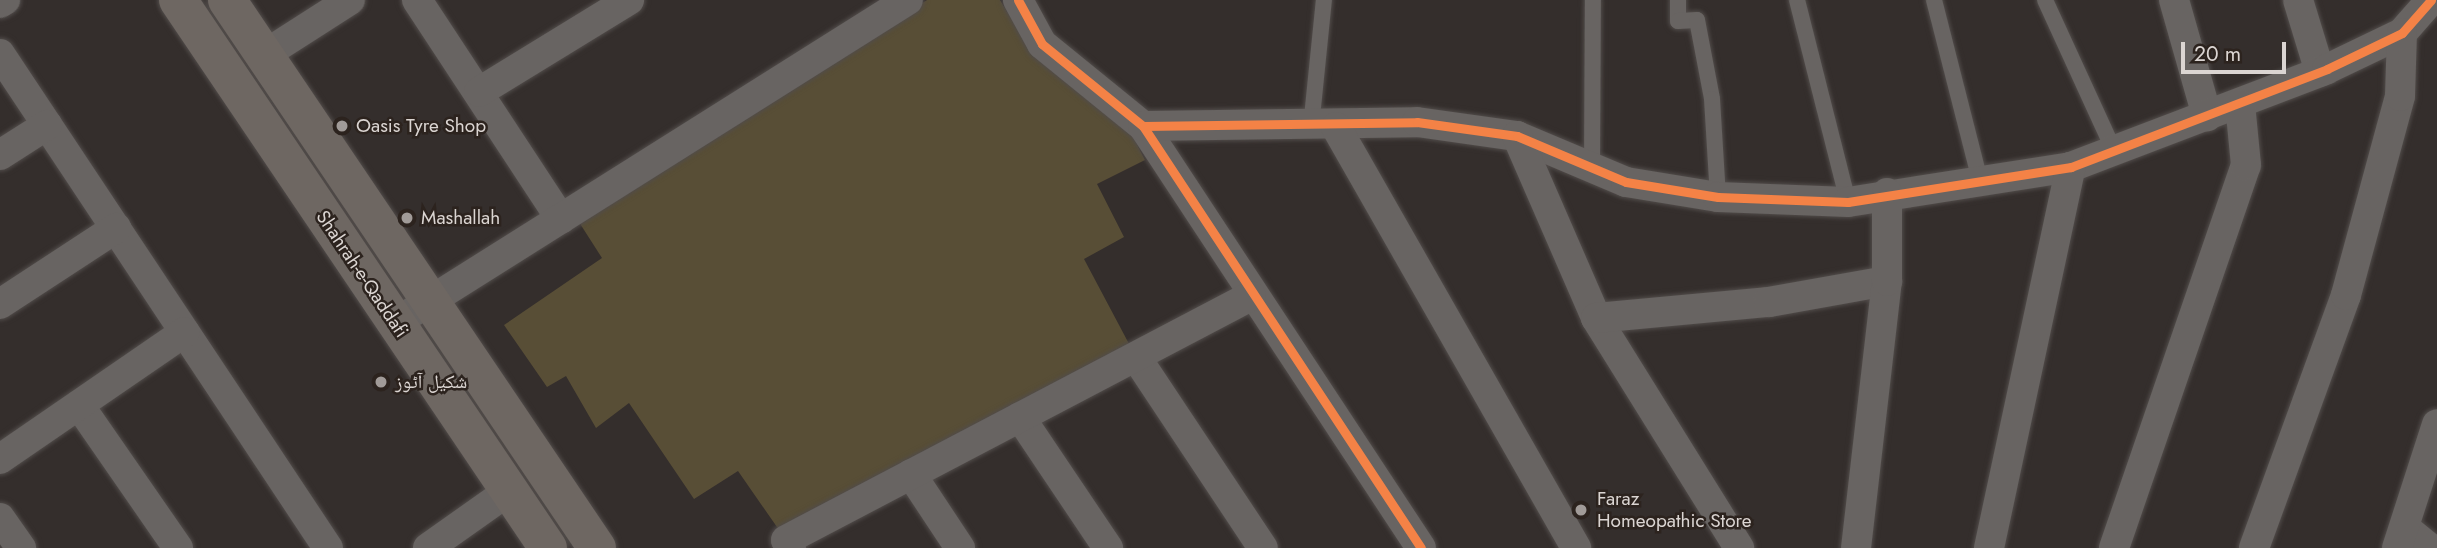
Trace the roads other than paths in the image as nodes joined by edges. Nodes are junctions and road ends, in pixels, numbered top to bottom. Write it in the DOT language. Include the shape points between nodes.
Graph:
graph roads {
  1 [pos="5,0"];
  2 [pos="178,0"];
  3 [pos="227,0"];
  4 [pos="350,0"];
  5 [pos="417,0"];
  6 [pos="629,0"];
  7 [pos="908,0"];
  8 [pos="1018,0"];
  9 [pos="1324,0"];
  10 [pos="1593,0"];
  11 [pos="1678,0"];
  12 [pos="1797,0"];
  13 [pos="1934,0"];
  14 [pos="2045,0"];
  15 [pos="2174,0"];
  16 [pos="2298,0"];
  17 [pos="2431,0"];
  18 [pos="0,3"];
  19 [pos="2402,33"];
  20 [pos="0,54"];
  21 [pos="264,55"];
  22 [pos="2320,72"];
  23 [pos="479,92"];
  24 [pos="2240,104"];
  25 [pos="2207,116"];
  26 [pos="47,125"];
  27 [pos="1143,126"];
  28 [pos="1324,127"];
  29 [pos="1517,135"];
  30 [pos="2114,151"];
  31 [pos="0,155"];
  32 [pos="2071,167"];
  33 [pos="1592,168"];
  34 [pos="1981,184"];
  35 [pos="1887,193"];
  36 [pos="1718,197"];
  37 [pos="1849,202"];
  38 [pos="561,219"];
  39 [pos="116,228"];
  40 [pos="1887,281"];
  41 [pos="1251,296"];
  42 [pos="430,301"];
  43 [pos="0,303"];
  44 [pos="1596,318"];
  45 [pos="395,323"];
  46 [pos="185,332"];
  47 [pos="1136,356"];
  48 [pos="79,405"];
  49 [pos="1020,417"];
  50 [pos="2437,424"];
  51 [pos="2431,458"];
  52 [pos="0,459"];
  53 [pos="911,474"];
  54 [pos="510,490"];
  55 [pos="0,518"];
  56 [pos="2401,538"];
  57 [pos="21,548"];
  58 [pos="178,548"];
  59 [pos="328,548"];
  60 [pos="428,548"];
  61 [pos="548,548"];
  62 [pos="597,548"];
  63 [pos="791,548"];
  64 [pos="960,548"];
  65 [pos="1108,548"];
  66 [pos="1263,548"];
  67 [pos="1421,548"];
  68 [pos="1576,548"];
  69 [pos="1739,548"];
  70 [pos="1856,548"];
  71 [pos="1989,548"];
  72 [pos="2114,548"];
  73 [pos="2254,548"];
  74 [pos="2430,548"];
  1 -- 18 [label="street"];
  2 -- 45 [label="main road, Shahrah-e-Qaddafi"];
  3 -- 21 [label="main road"];
  4 -- 21 [label="street"];
  5 -- 23 [label="street"];
  6 -- 23 [label="street"];
  7 -- 38 [label="street"];
  8 -- 27 [label="street" via="1042,44"];
  9 -- 28 [label="lane"];
  10 -- 33 [label="lane"];
  11 -- 36 [label="lane" via="1678,21 1697,20 1713,99"];
  12 -- 37 [label="lane"];
  13 -- 34 [label="lane"];
  14 -- 30 [label="lane"];
  15 -- 25 [label="street"];
  16 -- 22 [label="street"];
  17 -- 19 [label="street"];
  19 -- 22 [label="street"];
  19 -- 73 [label="street" via="2400,96 2346,295"];
  20 -- 26 [label="street"];
  21 -- 42 [label="main road"];
  22 -- 24 [label="street"];
  23 -- 38 [label="street"];
  24 -- 25 [label="street"];
  24 -- 72 [label="street" via="2246,165"];
  25 -- 30 [label="street"];
  26 -- 31 [label="street"];
  26 -- 39 [label="street"];
  27 -- 28 [label="street"];
  27 -- 41 [label="street"];
  28 -- 29 [label="street" via="1417,122"];
  28 -- 68 [label="street"];
  29 -- 33 [label="street"];
  29 -- 44 [label="street"];
  30 -- 32 [label="street"];
  32 -- 34 [label="street"];
  32 -- 71 [label="street"];
  33 -- 36 [label="street" via="1626,182"];
  34 -- 35 [label="street"];
  35 -- 37 [label="street"];
  35 -- 40 [label="street"];
  36 -- 37 [label="street"];
  38 -- 42 [label="street"];
  39 -- 43 [label="street"];
  39 -- 46 [label="street"];
  40 -- 44 [label="street" via="1769,302"];
  40 -- 70 [label="street"];
  41 -- 47 [label="street"];
  41 -- 67 [label="street"];
  42 -- 45 [label="street"];
  42 -- 62 [label="main road"];
  44 -- 69 [label="street"];
  45 -- 54 [label="main road, Shahrah-e-Qaddafi"];
  46 -- 48 [label="street"];
  46 -- 59 [label="street"];
  47 -- 49 [label="street"];
  47 -- 66 [label="street"];
  48 -- 52 [label="street"];
  48 -- 58 [label="street"];
  49 -- 53 [label="street"];
  49 -- 65 [label="street"];
  50 -- 51 [label="street"];
  51 -- 56 [label="street"];
  53 -- 63 [label="street" via="786,540"];
  53 -- 64 [label="street"];
  54 -- 60 [label="street"];
  54 -- 61 [label="main road, Shahrah-e-Qaddafi"];
  55 -- 57 [label="street"];
  56 -- 74 [label="street"];
}
